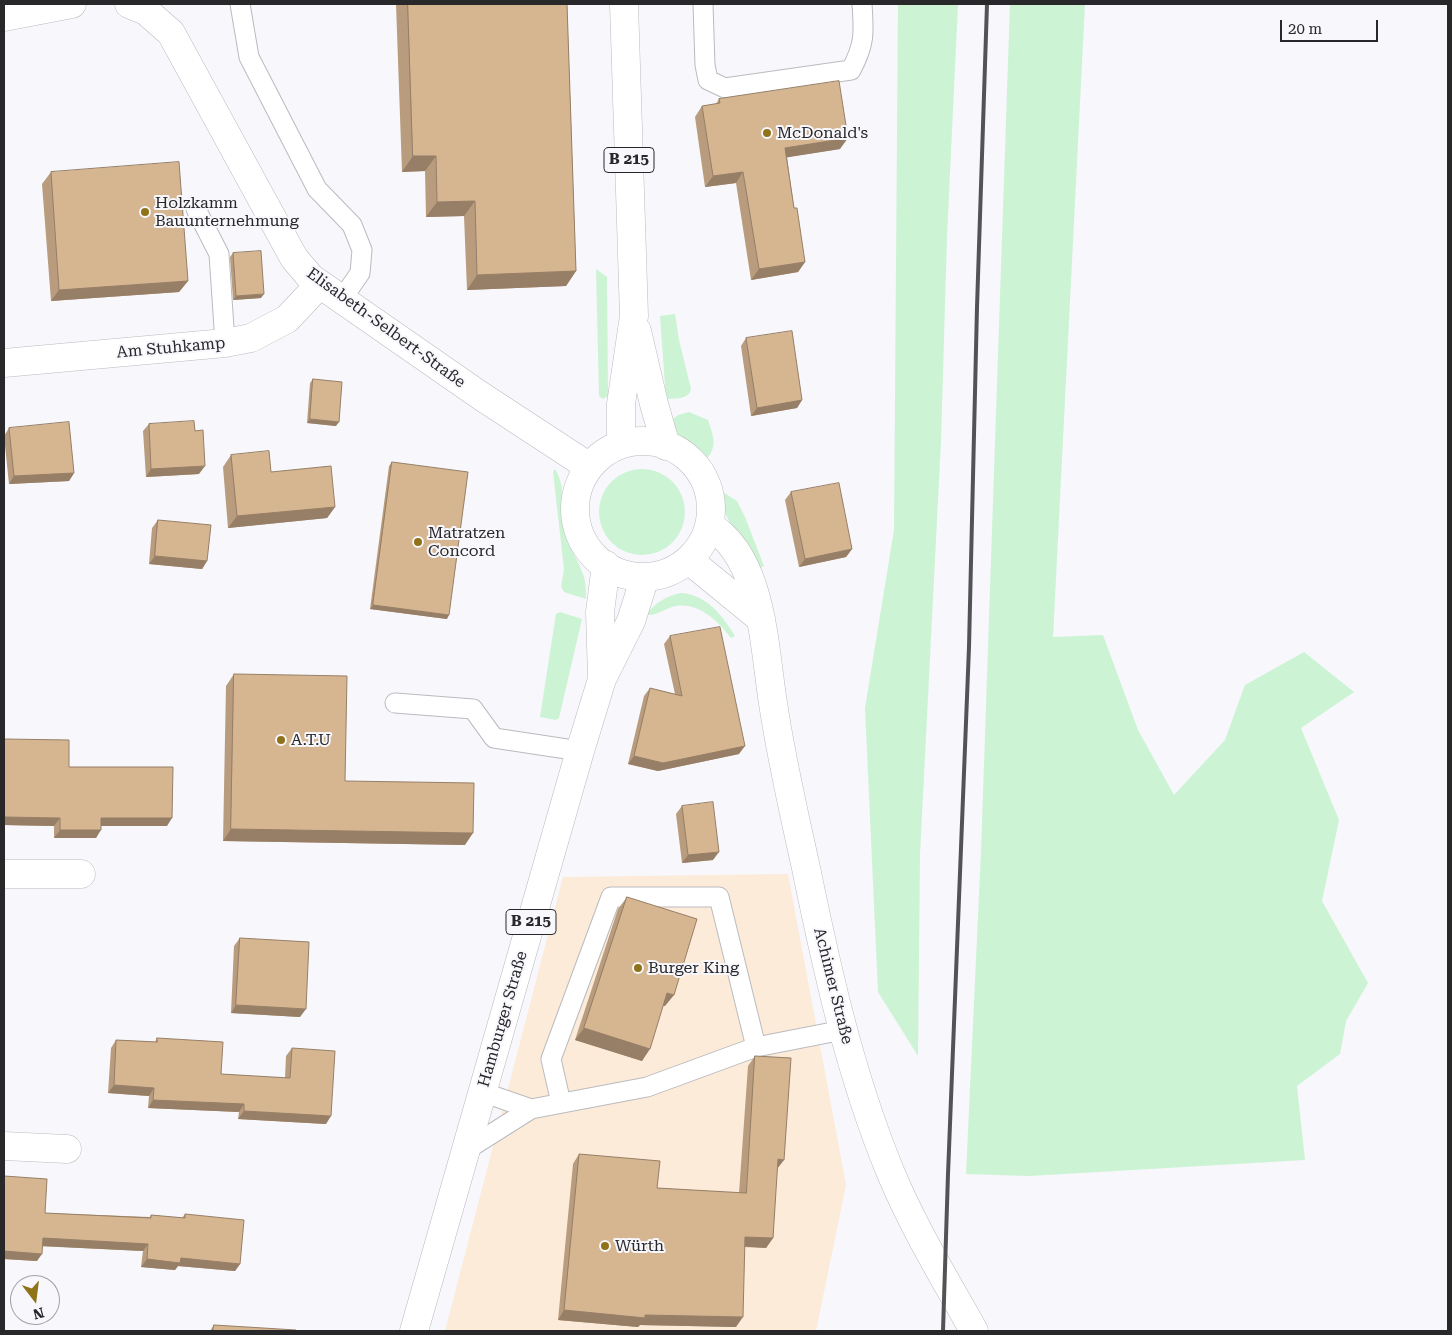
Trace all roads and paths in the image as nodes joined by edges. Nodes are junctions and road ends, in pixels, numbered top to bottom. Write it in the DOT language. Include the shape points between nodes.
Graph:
graph roads {
  1 [pos="72,4"];
  2 [pos="129,4"];
  3 [pos="240,4"];
  4 [pos="624,4"];
  5 [pos="703,4"];
  6 [pos="862,4"];
  7 [pos="4,17"];
  8 [pos="196,209"];
  9 [pos="319,285"];
  10 [pos="342,300"];
  11 [pos="634,316"];
  12 [pos="225,343"];
  13 [pos="4,363"];
  14 [pos="621,443"];
  15 [pos="666,446"];
  16 [pos="588,466"];
  17 [pos="710,526"];
  18 [pos="690,561"];
  19 [pos="606,565"];
  20 [pos="645,577"];
  21 [pos="761,619"];
  22 [pos="602,679"];
  23 [pos="395,703"];
  24 [pos="580,751"];
  25 [pos="4,874"];
  26 [pos="81,874"];
  27 [pos="843,1030"];
  28 [pos="756,1047"];
  29 [pos="482,1092"];
  30 [pos="561,1103"];
  31 [pos="531,1109"];
  32 [pos="4,1146"];
  33 [pos="67,1149"];
  34 [pos="466,1150"];
  35 [pos="414,1331"];
  36 [pos="974,1331"];
  1 -- 7 [label="main road"];
  2 -- 9 [label="main road, Elisabeth-Selbert-Straße" via="146,11 171,34 294,258"];
  3 -- 10 [label="lane" via="249,57 317,189 352,225 362,250 360,273"];
  4 -- 11 [label="main road, B 215"];
  5 -- 6 [label="lane" via="708,80 725,88 851,70 864,38"];
  8 -- 12 [label="lane" via="219,254"];
  9 -- 10 [label="main road, Elisabeth-Selbert-Straße"];
  9 -- 12 [label="main road, Am Stuhkamp" via="287,320 251,338"];
  10 -- 16 [label="main road, Elisabeth-Selbert-Straße"];
  11 -- 14 [label="main road, B 215" via="621,404"];
  11 -- 15 [label="main road, B 215"];
  12 -- 13 [label="main road, Am Stuhkamp"];
  14 -- 15 [label="main road" via="637,440"];
  14 -- 16 [label="main road" via="605,450"];
  15 -- 17 [label="main road" via="680,454 700,475 708,498"];
  16 -- 19 [label="main road" via="578,486 575,508 580,532 590,549"];
  17 -- 18 [label="main road" via="700,550"];
  17 -- 21 [label="main road, Achimer Straße" via="720,532 743,561"];
  18 -- 20 [label="main road" via="678,570"];
  18 -- 21 [label="main road"];
  19 -- 20 [label="main road"];
  19 -- 22 [label="main road, Hamburger Straße / B 215" via="600,612"];
  20 -- 22 [label="main road, Hamburger Straße / B 215" via="631,620"];
  21 -- 27 [label="main road, Achimer Straße" via="785,770"];
  22 -- 24 [label="main road, Hamburger Straße / B 215"];
  23 -- 24 [label="lane" via="473,709 494,738"];
  24 -- 29 [label="main road, Hamburger Straße / B 215"];
  25 -- 26 [label="main road"];
  27 -- 28 [label="lane"];
  27 -- 36 [label="main road, Achimer Straße" via="863,1099 889,1169"];
  28 -- 30 [label="lane" via="647,1087"];
  28 -- 30 [label="lane" via="719,897 611,897 551,1059"];
  29 -- 31 [label="lane"];
  29 -- 34 [label="main road, Hamburger Straße / B 215"];
  30 -- 31 [label="lane"];
  31 -- 34 [label="lane"];
  32 -- 33 [label="main road"];
  34 -- 35 [label="main road, Hamburger Straße / B 215"];
}
